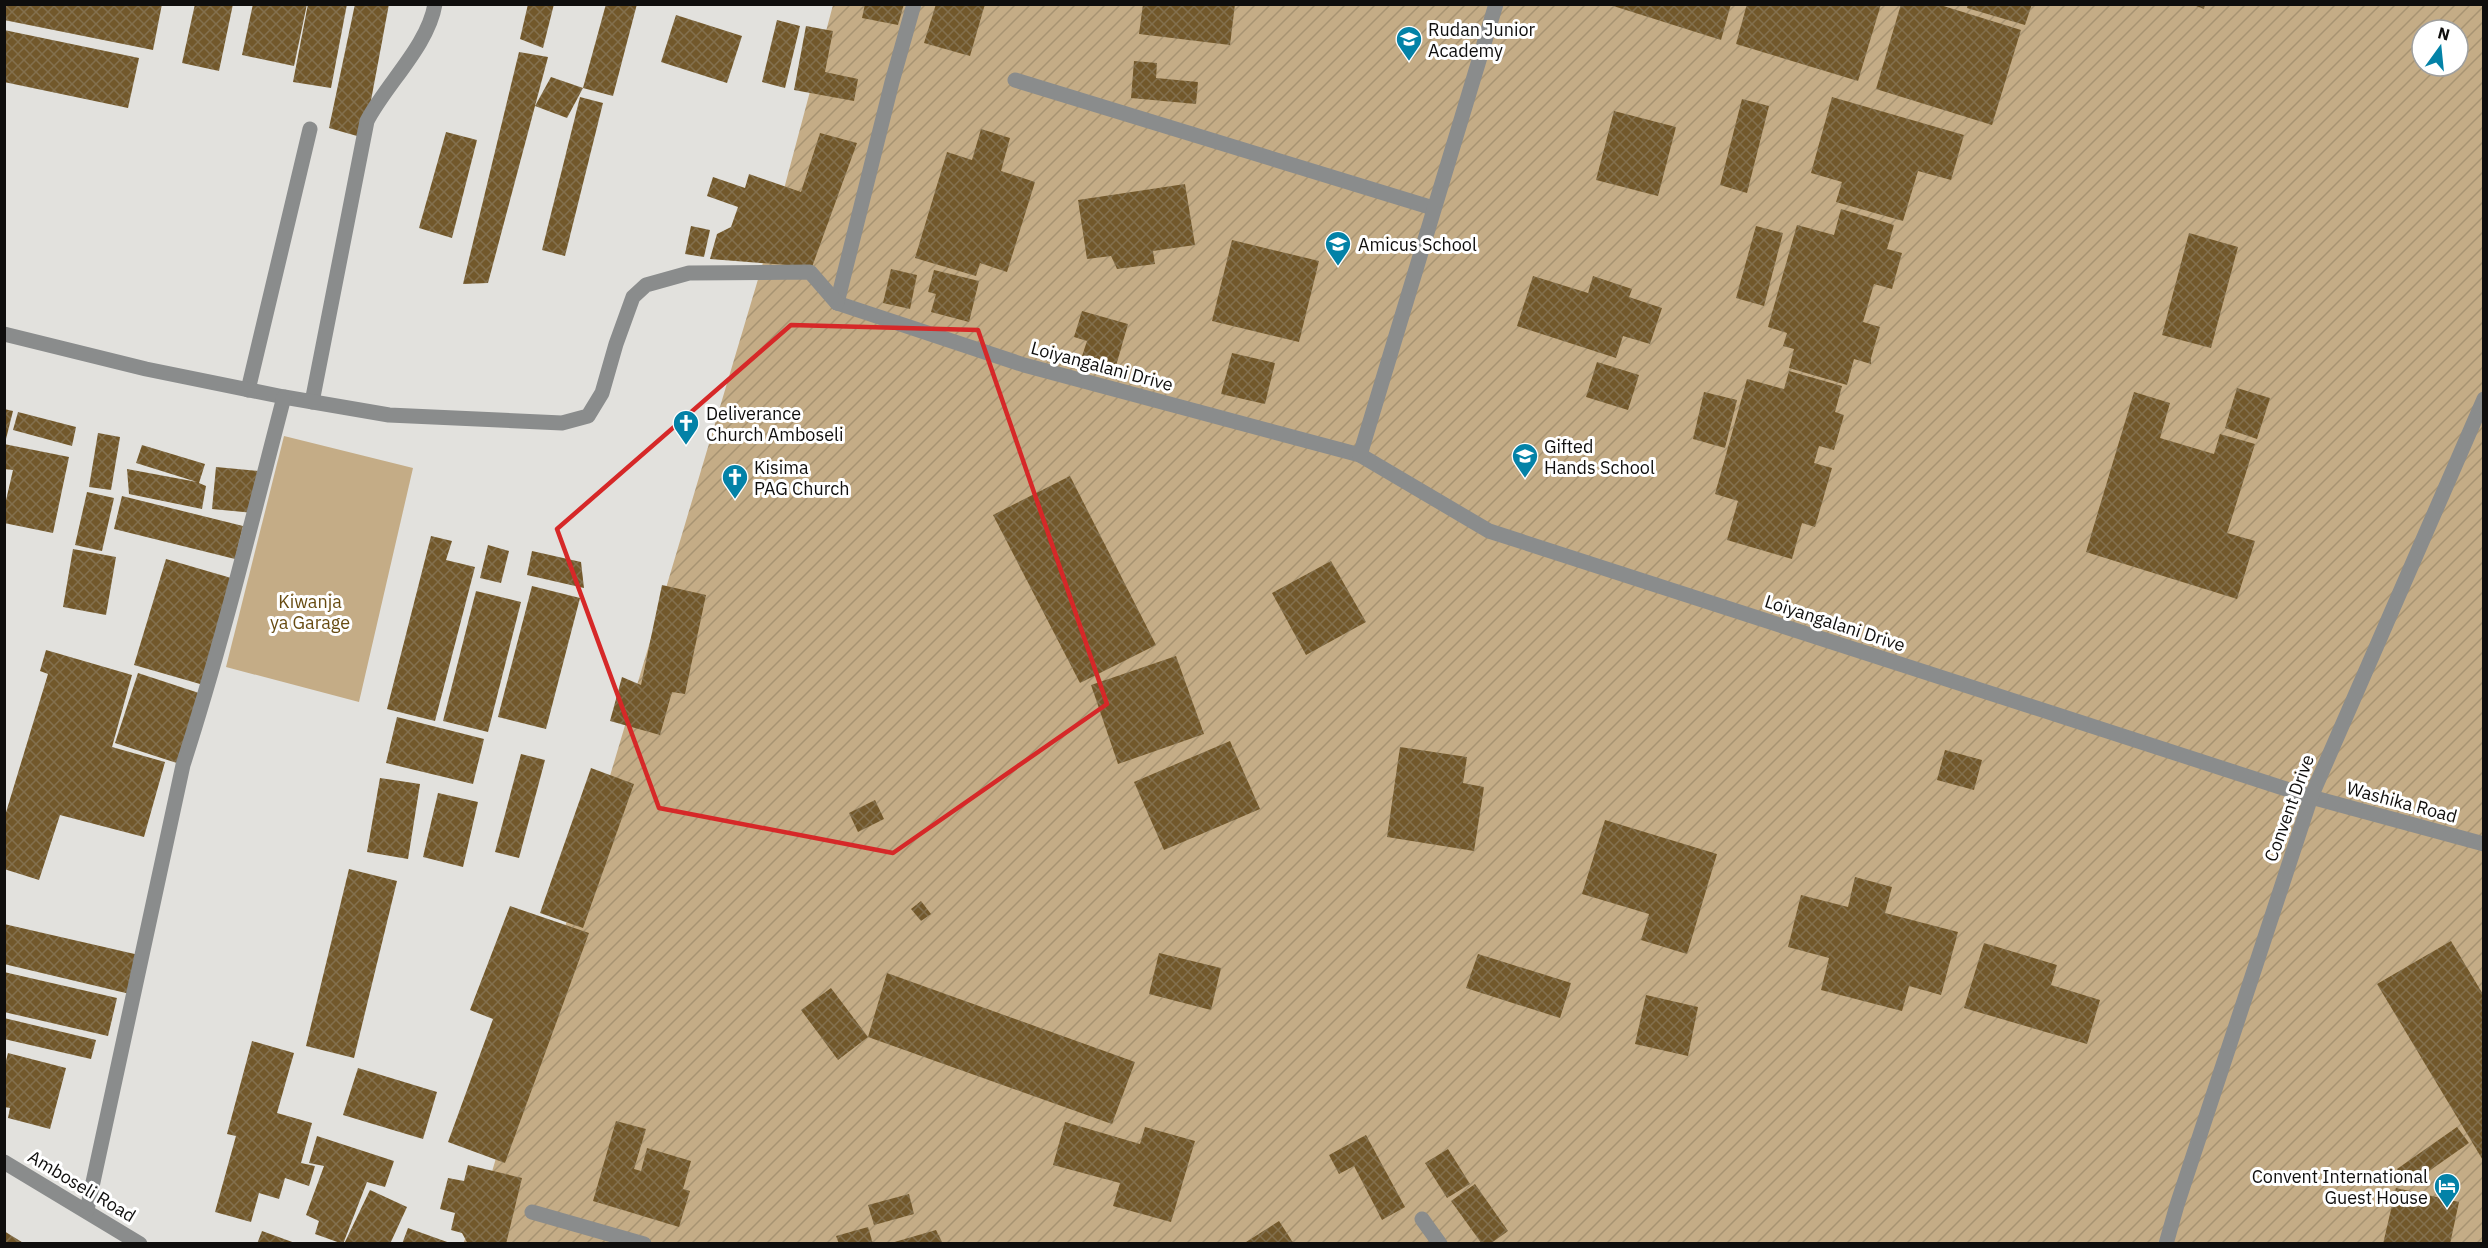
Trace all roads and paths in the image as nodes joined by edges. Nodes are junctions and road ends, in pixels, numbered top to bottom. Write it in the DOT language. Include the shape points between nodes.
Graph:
graph roads {
  1 [pos="435,4"];
  2 [pos="914,4"];
  3 [pos="1496,4"];
  4 [pos="1015,80"];
  5 [pos="310,129"];
  6 [pos="1433,208"];
  7 [pos="837,303"];
  8 [pos="4,334"];
  9 [pos="248,390"];
  10 [pos="284,397"];
  11 [pos="2484,399"];
  12 [pos="312,402"];
  13 [pos="1360,455"];
  14 [pos="2311,797"];
  15 [pos="2484,844"];
  16 [pos="4,1162"];
  17 [pos="87,1210"];
  18 [pos="532,1212"];
  19 [pos="1422,1219"];
  20 [pos="140,1244"];
  21 [pos="644,1244"];
  22 [pos="1440,1244"];
  23 [pos="2166,1244"];
  1 -- 12 [label="street" via="420,42 367,121"];
  2 -- 7 [label="street"];
  3 -- 6 [label="street"];
  4 -- 6 [label="street"];
  5 -- 9 [label="street"];
  6 -- 13 [label="street"];
  7 -- 12 [label="street" via="810,272 689,273 646,285 633,297 602,393 588,416 562,423 389,415"];
  7 -- 13 [label="street, Loiyangalani Drive" via="1024,365"];
  8 -- 9 [label="street"];
  9 -- 10 [label="street"];
  10 -- 12 [label="street"];
  10 -- 17 [label="street" via="238,580 183,765"];
  11 -- 14 [label="street, Convent Drive"];
  13 -- 14 [label="street, Loiyangalani Drive" via="1489,531"];
  14 -- 15 [label="street, Washika Road"];
  14 -- 23 [label="street, Convent Drive"];
  16 -- 17 [label="street, Amboseli Road"];
  17 -- 20 [label="street, Amboseli Road"];
  18 -- 21 [label="street"];
  19 -- 22 [label="street"];
}
